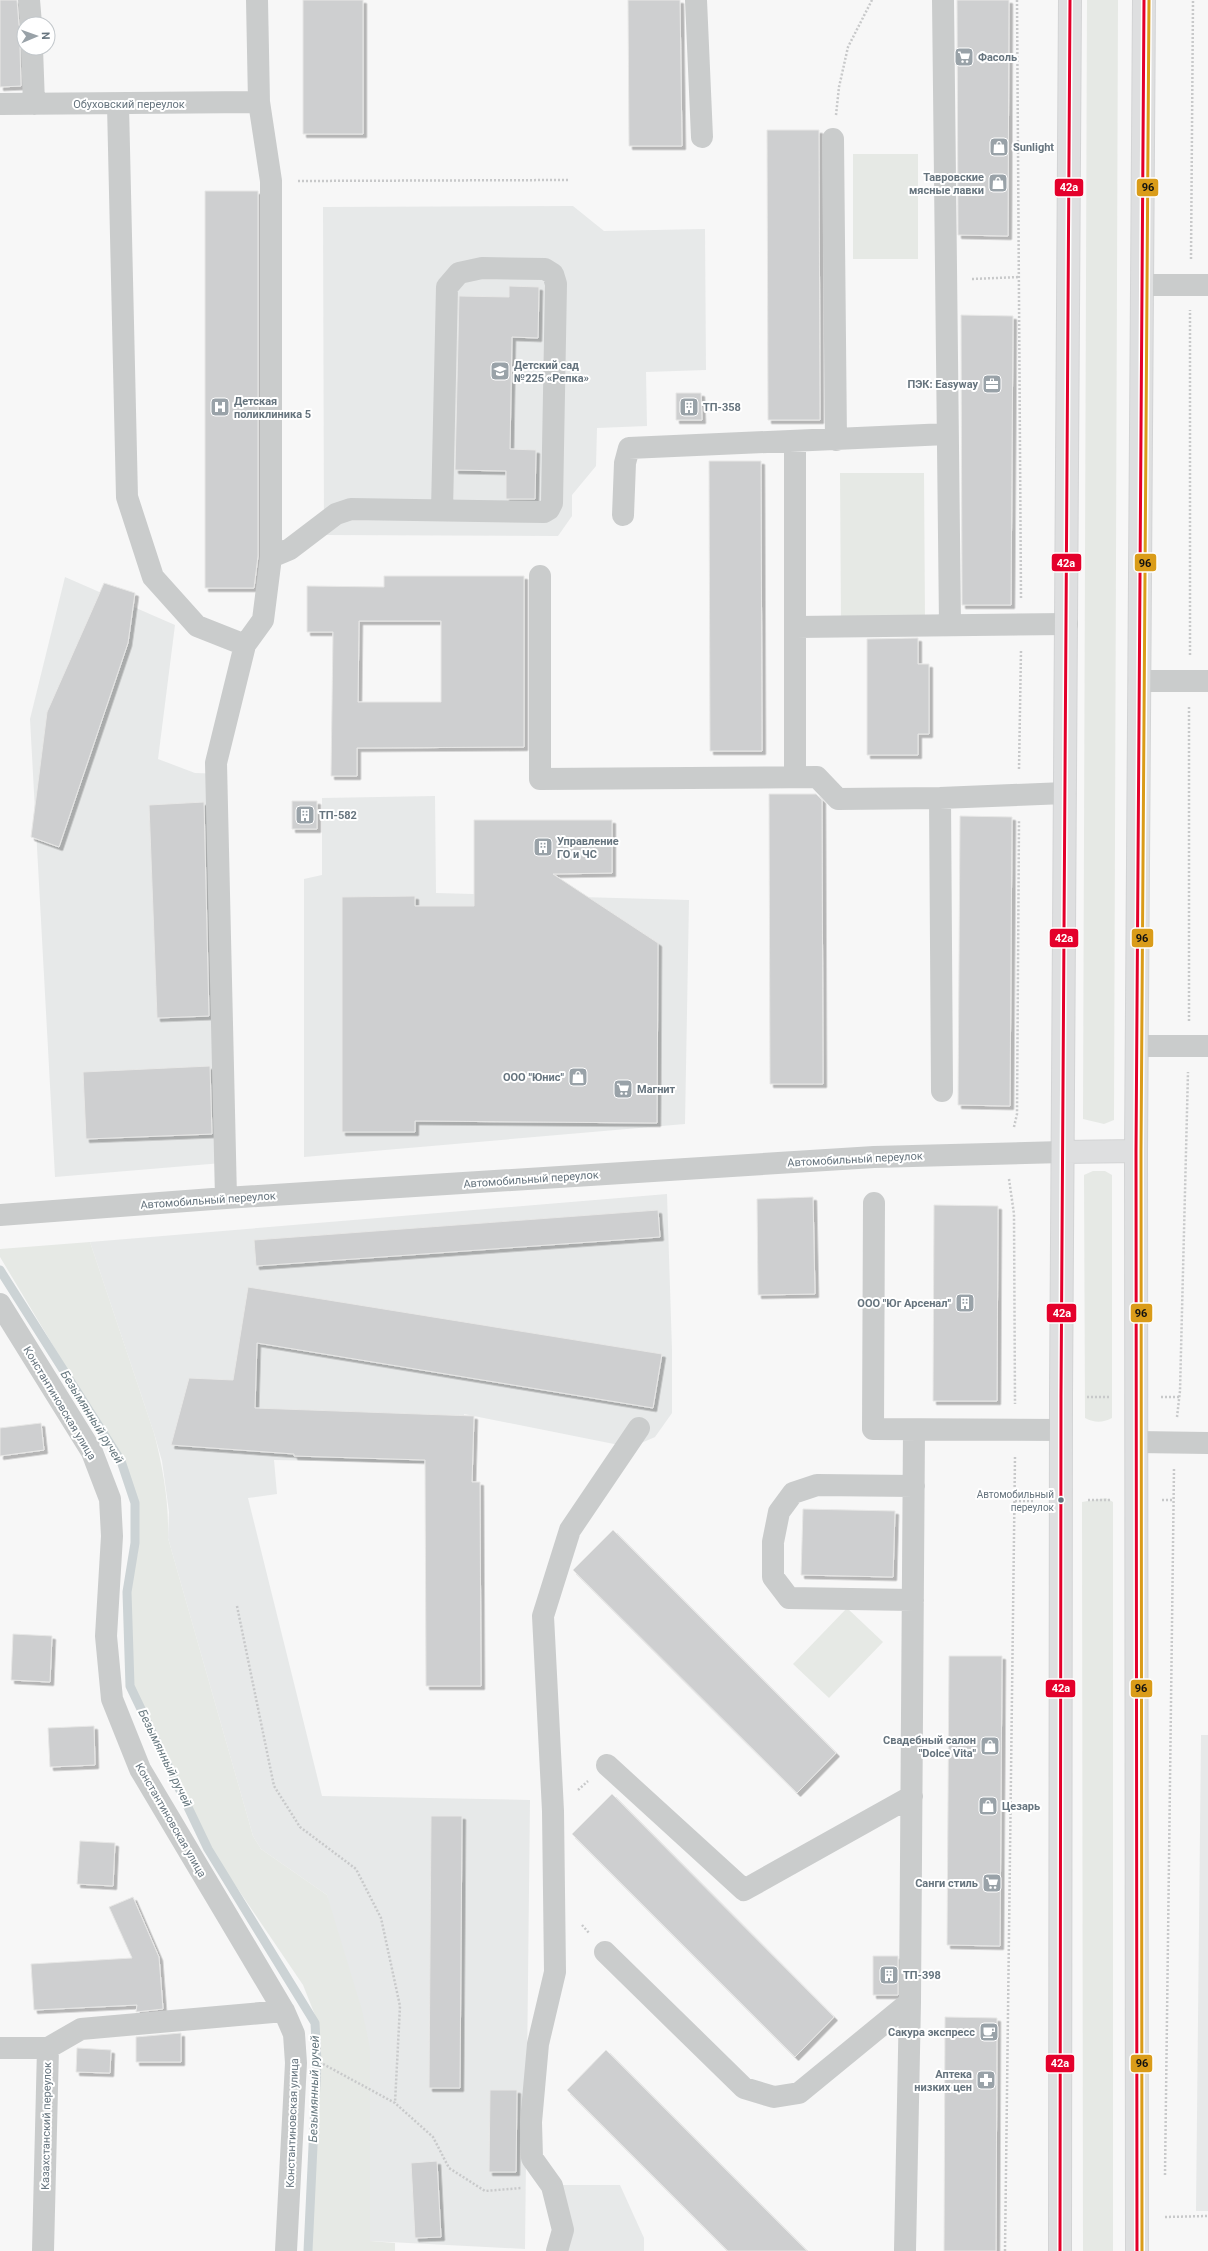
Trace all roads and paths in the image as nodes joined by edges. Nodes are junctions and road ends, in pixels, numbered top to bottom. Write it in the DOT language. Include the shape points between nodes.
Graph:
graph roads {
  1 [pos="29,0"];
  2 [pos="258,0"];
  3 [pos="696,0"];
  4 [pos="872,0"];
  5 [pos="943,0"];
  6 [pos="1017,0"];
  7 [pos="1070,0"];
  8 [pos="1144,0"];
  9 [pos="1193,0"];
  10 [pos="30,16"];
  11 [pos="32,56"];
  12 [pos="259,102"];
  13 [pos="0,104"];
  14 [pos="34,104"];
  15 [pos="118,105"];
  16 [pos="702,137"];
  17 [pos="833,139"];
  18 [pos="568,180"];
  19 [pos="271,181"];
  20 [pos="1019,277"];
  21 [pos="946,280"];
  22 [pos="1142,285"];
  23 [pos="1199,285"];
  24 [pos="947,434"];
  25 [pos="836,440"];
  26 [pos="795,442"];
  27 [pos="442,510"];
  28 [pos="624,515"];
  29 [pos="271,557"];
  30 [pos="540,576"];
  31 [pos="1022,624"];
  32 [pos="1067,624"];
  33 [pos="950,625"];
  34 [pos="796,627"];
  35 [pos="245,645"];
  36 [pos="1199,681"];
  37 [pos="1139,682"];
  38 [pos="796,777"];
  39 [pos="1065,793"];
  40 [pos="1019,796"];
  41 [pos="940,798"];
  42 [pos="1137,1046"];
  43 [pos="1208,1046"];
  44 [pos="942,1090"];
  45 [pos="1017,1114"];
  46 [pos="1136,1150"];
  47 [pos="1063,1152"];
  48 [pos="226,1198"];
  49 [pos="874,1203"];
  50 [pos="1014,1214"];
  51 [pos="0,1215"];
  52 [pos="0,1304"];
  53 [pos="1061,1397"];
  54 [pos="1137,1397"];
  55 [pos="639,1428"];
  56 [pos="914,1430"];
  57 [pos="1016,1430"];
  58 [pos="1061,1430"];
  59 [pos="1137,1442"];
  60 [pos="1174,1443"];
  61 [pos="1208,1443"];
  62 [pos="914,1486"];
  63 [pos="1060,1500"];
  64 [pos="1137,1500"];
  65 [pos="913,1600"];
  66 [pos="237,1606"];
  67 [pos="607,1765"];
  68 [pos="912,1796"];
  69 [pos="605,1952"];
  70 [pos="910,2002"];
  71 [pos="284,2011"];
  72 [pos="0,2048"];
  73 [pos="48,2048"];
  74 [pos="295,2049"];
  75 [pos="395,2103"];
  76 [pos="1165,2178"];
  77 [pos="552,2186"];
  78 [pos="1165,2210"];
  79 [pos="1208,2216"];
  80 [pos="1165,2218"];
  81 [pos="1165,2224"];
  82 [pos="43,2251"];
  83 [pos="286,2251"];
  84 [pos="556,2251"];
  85 [pos="905,2251"];
  86 [pos="1005,2251"];
  87 [pos="1060,2251"];
  88 [pos="1137,2251"];
  1 -- 10 [label="street"];
  2 -- 12 [label="street"];
  3 -- 16 [label="street"];
  4 -- 17 [label="path" via="848,47 839,87"];
  5 -- 21 [label="street"];
  6 -- 20 [label="path"];
  7 -- 32 [label="main road"];
  8 -- 22 [label="main road"];
  9 -- 23 [label="path"];
  11 -- 14 [label="street"];
  12 -- 15 [label="street, Обуховский переулок"];
  12 -- 19 [label="street"];
  13 -- 14 [label="street, Обуховский переулок"];
  14 -- 15 [label="street, Обуховский переулок"];
  15 -- 35 [label="street" via="127,497 153,577 197,626"];
  17 -- 25 [label="street"];
  18 -- 19 [label="path"];
  19 -- 29 [label="street"];
  20 -- 21 [label="path"];
  20 -- 31 [label="path"];
  21 -- 24 [label="street"];
  22 -- 23 [label="street"];
  22 -- 37 [label="main road"];
  23 -- 36 [label="path"];
  24 -- 25 [label="street"];
  24 -- 33 [label="street"];
  25 -- 26 [label="street"];
  26 -- 28 [label="street" via="629,448 625,463"];
  26 -- 34 [label="street"];
  27 -- 27 [label="street" via="447,287 459,273 482,268 545,269 553,274 556,284 552,503 544,512"];
  27 -- 29 [label="street" via="351,509 336,514 290,549"];
  29 -- 35 [label="street" via="263,620"];
  30 -- 38 [label="street" via="540,779"];
  31 -- 32 [label="street"];
  31 -- 33 [label="street"];
  31 -- 40 [label="path"];
  32 -- 39 [label="main road"];
  33 -- 34 [label="street"];
  34 -- 38 [label="street"];
  35 -- 48 [label="street" via="216,763"];
  36 -- 37 [label="street"];
  37 -- 42 [label="main road"];
  38 -- 41 [label="street" via="817,777 838,799"];
  39 -- 40 [label="street"];
  39 -- 47 [label="main road"];
  40 -- 41 [label="street"];
  40 -- 45 [label="path"];
  41 -- 44 [label="street"];
  42 -- 43 [label="street"];
  42 -- 46 [label="main road"];
  46 -- 47 [label="main road"];
  46 -- 54 [label="main road"];
  47 -- 48 [label="street, Автомобильный переулок" via="874,1157"];
  47 -- 53 [label="main road"];
  48 -- 51 [label="street, Автомобильный переулок"];
  49 -- 56 [label="street" via="873,1429"];
  50 -- 57 [label="path"];
  52 -- 71 [label="street, Константиновская улица" via="92,1452 110,1499 112,1536 106,1636 112,1699 140,1770"];
  53 -- 54 [label="path"];
  53 -- 58 [label="main road"];
  54 -- 59 [label="main road"];
  55 -- 77 [label="street" via="570,1530 543,1616 553,1811 555,1972 538,2044 531,2122 532,2158"];
  56 -- 57 [label="street"];
  56 -- 62 [label="street"];
  57 -- 58 [label="street"];
  57 -- 86 [label="path"];
  58 -- 63 [label="main road"];
  59 -- 60 [label="street"];
  59 -- 64 [label="main road"];
  60 -- 61 [label="street"];
  60 -- 76 [label="path"];
  62 -- 65 [label="street"];
  62 -- 65 [label="street" via="817,1485 793,1493 779,1512 773,1542 773,1577 789,1598"];
  63 -- 64 [label="path"];
  63 -- 87 [label="main road"];
  64 -- 88 [label="main road"];
  65 -- 68 [label="street"];
  66 -- 75 [label="path" via="274,1786 300,1827 356,1869 381,1918 400,2006"];
  67 -- 68 [label="street" via="744,1890"];
  68 -- 70 [label="street"];
  69 -- 70 [label="street" via="744,2088 774,2097 799,2093"];
  70 -- 85 [label="street"];
  71 -- 73 [label="street" via="81,2029"];
  71 -- 74 [label="street, Константиновская улица" via="294,2034"];
  72 -- 73 [label="street, Казахстанский переулок"];
  73 -- 82 [label="street, Казахстанский переулок"];
  74 -- 75 [label="path"];
  74 -- 83 [label="street, Константиновская улица"];
  75 -- 77 [label="path" via="433,2137 449,2168 485,2190"];
  77 -- 84 [label="street" via="563,2230"];
  78 -- 80 [label="path"];
  79 -- 80 [label="path"];
  80 -- 81 [label="path"];
}
